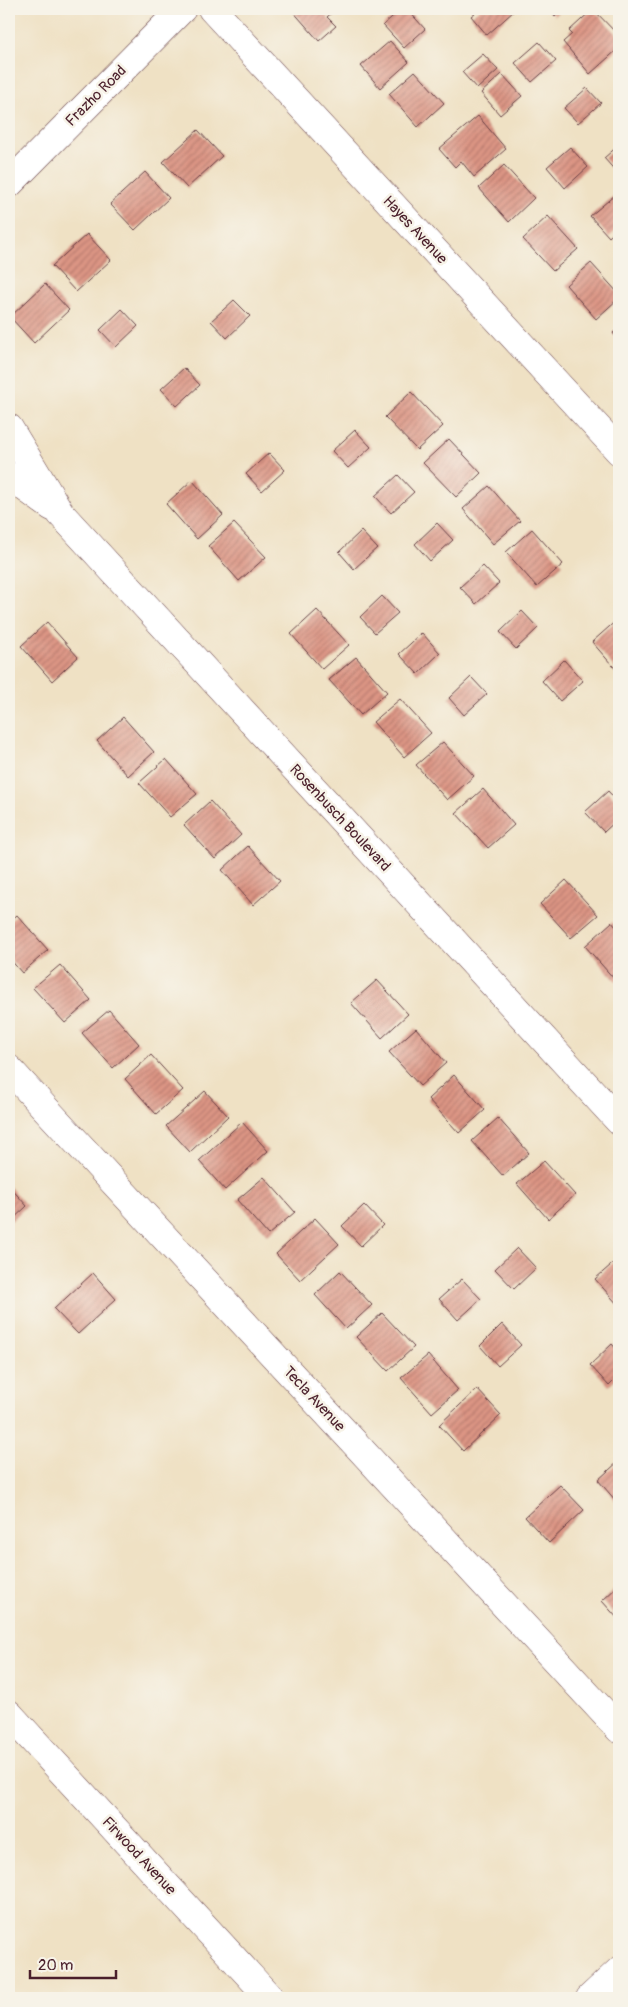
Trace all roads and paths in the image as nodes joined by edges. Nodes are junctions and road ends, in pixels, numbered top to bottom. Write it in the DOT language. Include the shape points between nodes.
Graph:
graph roads {
  1 [pos="182,9"];
  2 [pos="212,9"];
  3 [pos="10,179"];
  4 [pos="9,428"];
  5 [pos="619,450"];
  6 [pos="9,476"];
  7 [pos="61,514"];
  8 [pos="9,1069"];
  9 [pos="619,1122"];
  10 [pos="9,1714"];
  11 [pos="619,1729"];
  12 [pos="619,1971"];
  13 [pos="270,1998"];
  14 [pos="590,1998"];
  1 -- 3 [label="street, Frazho Road"];
  2 -- 5 [label="street, Hayes Avenue"];
  4 -- 7 [label="street, Rosenbusch Boulevard"];
  6 -- 7 [label="street, Rosenbusch Boulevard"];
  7 -- 9 [label="street, Rosenbusch Boulevard"];
  8 -- 11 [label="street, Tecla Avenue"];
  10 -- 13 [label="street, Firwood Avenue"];
  12 -- 14 [label="street"];
}
